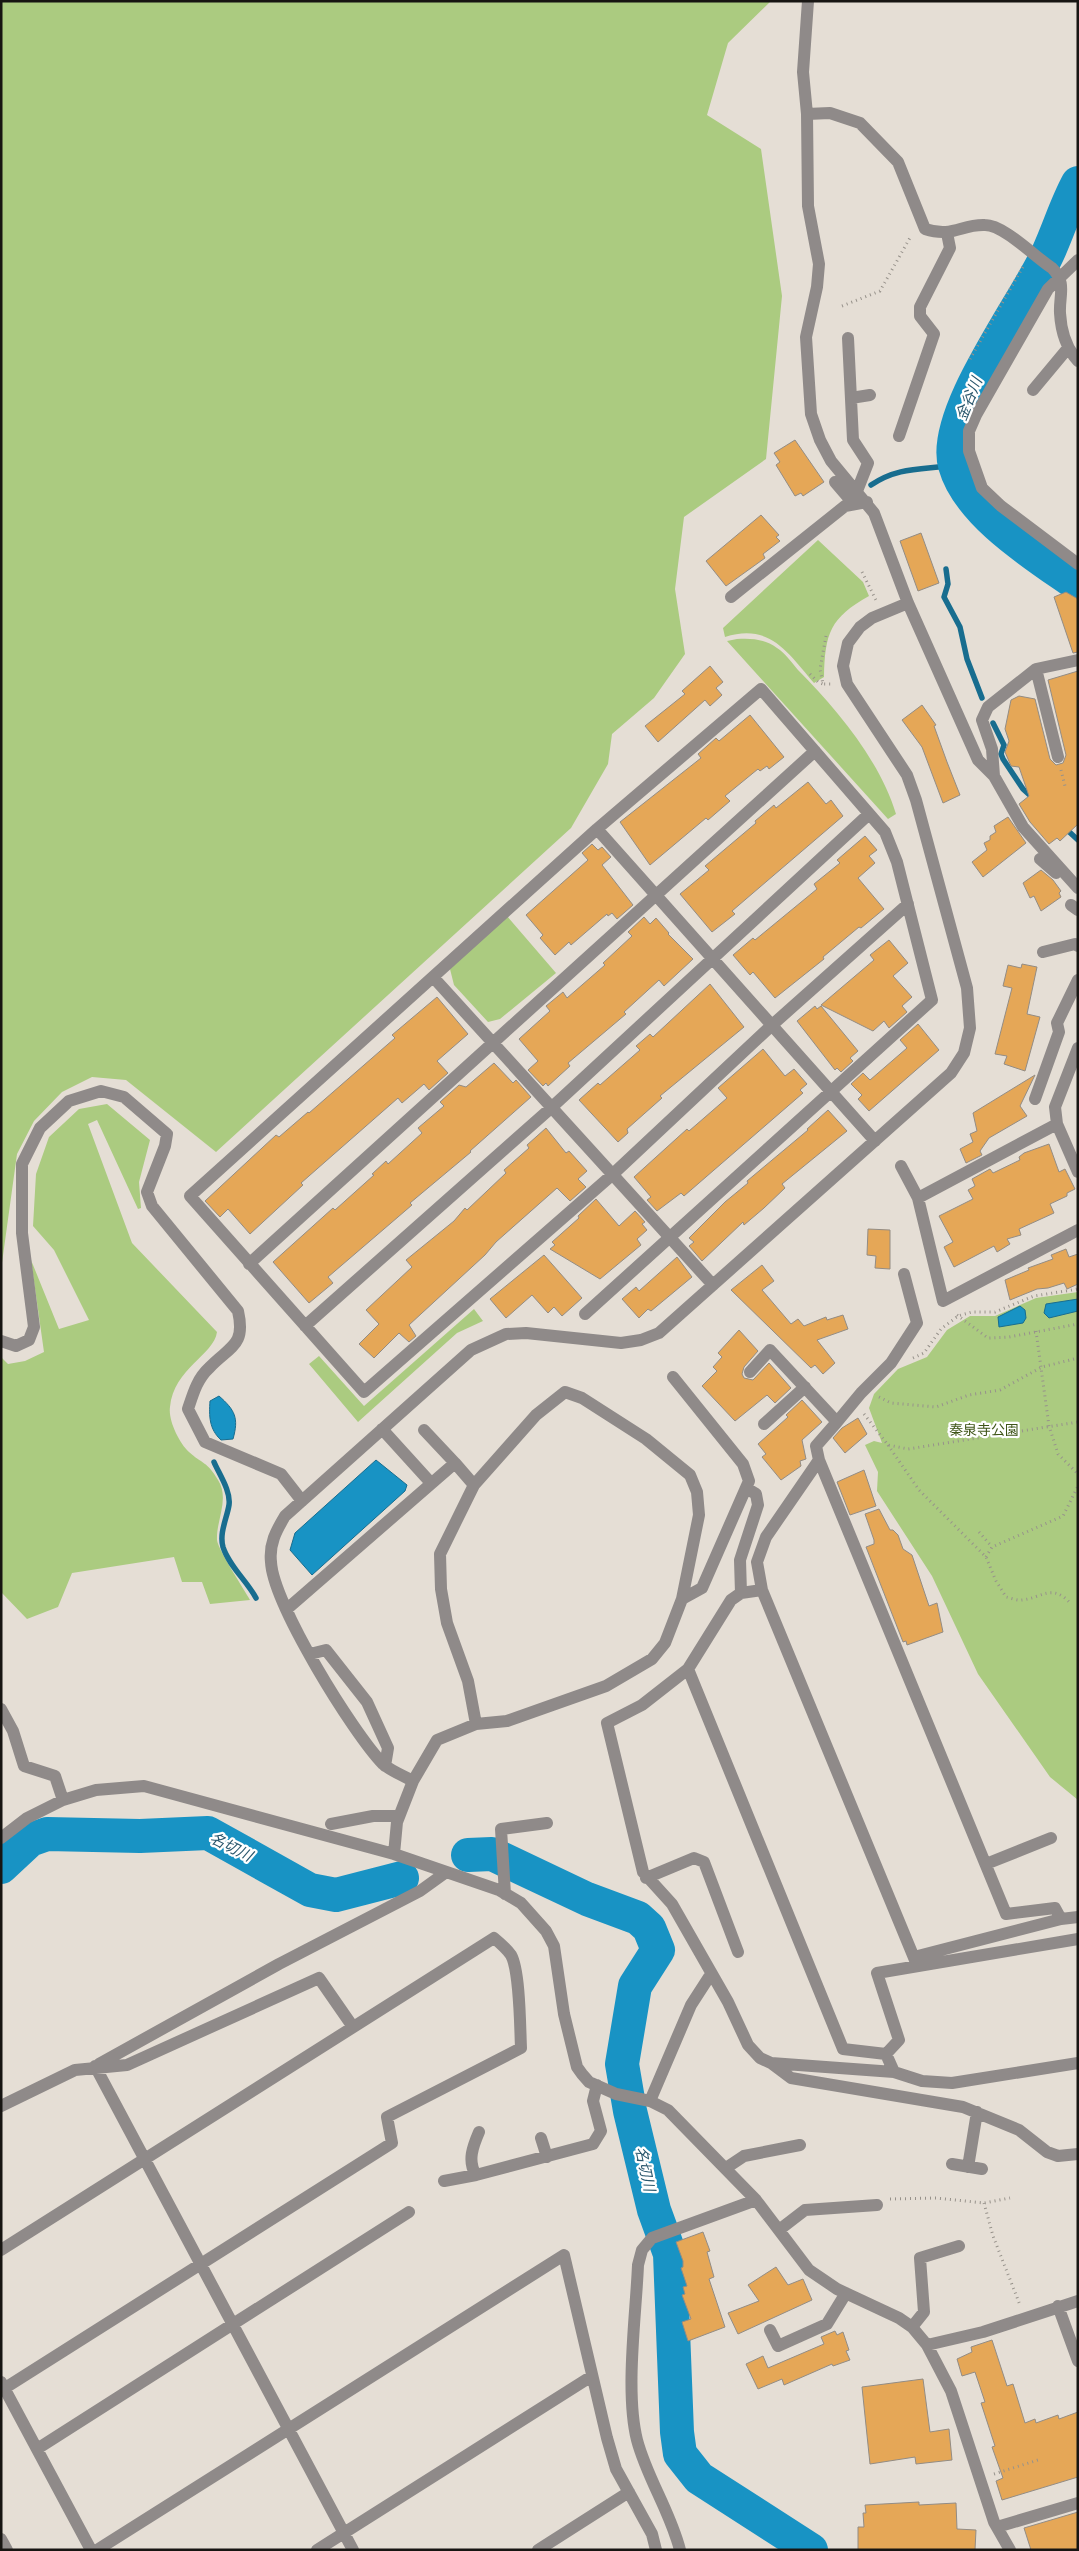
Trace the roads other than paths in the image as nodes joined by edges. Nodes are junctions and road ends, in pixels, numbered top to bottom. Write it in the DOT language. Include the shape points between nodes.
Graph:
graph roads {
  1 [pos="808,1"];
  2 [pos="807,114"];
  3 [pos="947,233"];
  4 [pos="1078,260"];
  5 [pos="1056,272"];
  6 [pos="848,338"];
  7 [pos="1068,348"];
  8 [pos="1078,361"];
  9 [pos="1033,390"];
  10 [pos="870,395"];
  11 [pos="851,398"];
  12 [pos="899,436"];
  13 [pos="835,482"];
  14 [pos="857,491"];
  15 [pos="867,502"];
  16 [pos="853,504"];
  17 [pos="1078,564"];
  18 [pos="731,597"];
  19 [pos="908,603"];
  20 [pos="1078,660"];
  21 [pos="1036,669"];
  22 [pos="815,751"];
  23 [pos="1058,757"];
  24 [pos="994,776"];
  25 [pos="869,814"];
  26 [pos="597,829"];
  27 [pos="1040,859"];
  28 [pos="1078,888"];
  29 [pos="1078,893"];
  30 [pos="656,896"];
  31 [pos="908,904"];
  32 [pos="1078,946"];
  33 [pos="1043,952"];
  34 [pos="713,960"];
  35 [pos="433,977"];
  36 [pos="1078,980"];
  37 [pos="771,1026"];
  38 [pos="494,1044"];
  39 [pos="1078,1048"];
  40 [pos="832,1092"];
  41 [pos="1035,1099"];
  42 [pos="551,1108"];
  43 [pos="1057,1124"];
  44 [pos="875,1140"];
  45 [pos="902,1166"];
  46 [pos="1078,1172"];
  47 [pos="612,1174"];
  48 [pos="918,1198"];
  49 [pos="1078,1230"];
  50 [pos="669,1238"];
  51 [pos="250,1264"];
  52 [pos="904,1274"];
  53 [pos="713,1285"];
  54 [pos="585,1314"];
  55 [pos="305,1326"];
  56 [pos="1,1341"];
  57 [pos="750,1372"];
  58 [pos="673,1377"];
  59 [pos="805,1387"];
  60 [pos="837,1422"];
  61 [pos="764,1424"];
  62 [pos="382,1429"];
  63 [pos="424,1430"];
  64 [pos="819,1460"];
  65 [pos="455,1463"];
  66 [pos="431,1483"];
  67 [pos="474,1485"];
  68 [pos="746,1488"];
  69 [pos="302,1501"];
  70 [pos="762,1590"];
  71 [pos="741,1593"];
  72 [pos="682,1599"];
  73 [pos="287,1609"];
  74 [pos="310,1654"];
  75 [pos="688,1669"];
  76 [pos="1,1709"];
  77 [pos="476,1724"];
  78 [pos="385,1766"];
  79 [pos="413,1780"];
  80 [pos="63,1800"];
  81 [pos="400,1816"];
  82 [pos="547,1823"];
  83 [pos="331,1824"];
  84 [pos="1,1838"];
  85 [pos="1051,1838"];
  86 [pos="394,1854"];
  87 [pos="986,1864"];
  88 [pos="445,1873"];
  89 [pos="646,1878"];
  90 [pos="505,1894"];
  91 [pos="1078,1917"];
  92 [pos="1061,1919"];
  93 [pos="1078,1939"];
  94 [pos="738,1952"];
  95 [pos="916,1961"];
  96 [pos="711,1974"];
  97 [pos="353,2027"];
  98 [pos="886,2054"];
  99 [pos="771,2063"];
  100 [pos="1078,2063"];
  101 [pos="95,2066"];
  102 [pos="894,2072"];
  103 [pos="597,2085"];
  104 [pos="650,2101"];
  105 [pos="1,2106"];
  106 [pos="977,2112"];
  107 [pos="479,2132"];
  108 [pos="541,2138"];
  109 [pos="800,2145"];
  110 [pos="1078,2154"];
  111 [pos="546,2157"];
  112 [pos="144,2159"];
  113 [pos="952,2164"];
  114 [pos="968,2167"];
  115 [pos="726,2168"];
  116 [pos="982,2169"];
  117 [pos="476,2175"];
  118 [pos="444,2181"];
  119 [pos="756,2200"];
  120 [pos="877,2205"];
  121 [pos="409,2212"];
  122 [pos="779,2230"];
  123 [pos="960,2246"];
  124 [pos="1,2250"];
  125 [pos="200,2264"];
  126 [pos="846,2293"];
  127 [pos="1078,2301"];
  128 [pos="1058,2306"];
  129 [pos="232,2324"];
  130 [pos="912,2327"];
  131 [pos="770,2330"];
  132 [pos="927,2345"];
  133 [pos="1078,2360"];
  134 [pos="592,2376"];
  135 [pos="3,2385"];
  136 [pos="288,2428"];
  137 [pos="37,2449"];
  138 [pos="629,2492"];
  139 [pos="1078,2503"];
  140 [pos="996,2527"];
  141 [pos="344,2533"];
  142 [pos="1,2539"];
  143 [pos="7,2550"];
  144 [pos="91,2550"];
  145 [pos="97,2550"];
  146 [pos="317,2550"];
  147 [pos="353,2550"];
  148 [pos="538,2550"];
  149 [pos="656,2550"];
  150 [pos="680,2550"];
  151 [pos="1010,2550"];
  1 -- 2 [label="street" via="803,72"];
  2 -- 3 [label="street" via="830,113 860,123 898,162 924,227"];
  2 -- 14 [label="street" via="808,206 819,264 806,337 810,414 825,450"];
  3 -- 5 [label="street" via="987,224 998,228"];
  3 -- 12 [label="street" via="950,248 920,307 920,316 934,334"];
  4 -- 5 [label="street"];
  5 -- 7 [label="street" via="1063,289 1060,312"];
  5 -- 17 [label="street" via="976,415 969,431 969,451 982,488"];
  6 -- 11 [label="street"];
  7 -- 8 [label="street"];
  7 -- 9 [label="street"];
  10 -- 11 [label="street"];
  11 -- 14 [label="street" via="853,440 868,463"];
  13 -- 16 [label="street"];
  14 -- 15 [label="street"];
  15 -- 16 [label="street"];
  15 -- 19 [label="street"];
  16 -- 18 [label="street" via="845,506"];
  19 -- 24 [label="street" via="978,760"];
  19 -- 44 [label="street" via="860,626 848,643 843,666 847,684 907,776 916,800 967,988 970,1028 964,1053 951,1073"];
  20 -- 21 [label="street"];
  21 -- 23 [label="street"];
  21 -- 24 [label="street" via="988,707 983,715 992,749"];
  22 -- 25 [label="street"];
  22 -- 26 [label="street" via="761,689"];
  22 -- 30 [label="street"];
  24 -- 28 [label="street" via="1023,827"];
  25 -- 31 [label="street" via="885,832 898,862"];
  25 -- 34 [label="street"];
  26 -- 30 [label="street"];
  26 -- 35 [label="street"];
  27 -- 29 [label="street"];
  30 -- 34 [label="street"];
  30 -- 38 [label="street"];
  31 -- 37 [label="street"];
  31 -- 40 [label="street" via="932,1000"];
  32 -- 33 [label="street"];
  34 -- 37 [label="street"];
  34 -- 42 [label="street"];
  35 -- 38 [label="street"];
  35 -- 51 [label="street" via="190,1196"];
  36 -- 41 [label="street" via="1057,1023 1059,1032"];
  37 -- 40 [label="street"];
  37 -- 47 [label="street"];
  38 -- 42 [label="street"];
  38 -- 51 [label="street"];
  39 -- 43 [label="street" via="1055,1107"];
  40 -- 44 [label="street"];
  40 -- 50 [label="street"];
  42 -- 47 [label="street"];
  42 -- 55 [label="street"];
  43 -- 46 [label="street"];
  43 -- 48 [label="street"];
  44 -- 53 [label="street"];
  45 -- 48 [label="street"];
  47 -- 50 [label="street"];
  47 -- 55 [label="street" via="364,1392"];
  48 -- 49 [label="street" via="943,1300"];
  50 -- 53 [label="street"];
  50 -- 54 [label="street"];
  51 -- 55 [label="street"];
  52 -- 60 [label="street" via="917,1323 891,1363"];
  53 -- 62 [label="street" via="658,1333 641,1340 621,1343 526,1333 506,1334 491,1340 471,1350"];
  56 -- 69 [label="street" via="16,1346 28,1340 34,1327 22,1232 22,1164 40,1128 69,1101 101,1091 124,1097 166,1134 165,1146 147,1192 152,1206 238,1311 242,1329 235,1344 208,1369 194,1389 188,1409 205,1442 281,1474"];
  57 -- 59 [label="street" via="770,1350"];
  58 -- 68 [label="street" via="743,1464 749,1481"];
  59 -- 60 [label="street"];
  59 -- 61 [label="street"];
  60 -- 64 [label="street" via="816,1446"];
  62 -- 66 [label="street"];
  62 -- 69 [label="street"];
  63 -- 65 [label="street"];
  64 -- 70 [label="street" via="766,1537 757,1562"];
  64 -- 87 [label="street"];
  65 -- 66 [label="street"];
  65 -- 67 [label="street"];
  66 -- 73 [label="street"];
  67 -- 72 [label="street" via="536,1415 565,1392 582,1398 646,1439 690,1475 697,1492 699,1514"];
  67 -- 77 [label="street" via="440,1554 441,1589 447,1623 468,1681"];
  68 -- 71 [label="street" via="756,1494 758,1505 740,1560"];
  68 -- 72 [label="street" via="702,1588"];
  69 -- 73 [label="street" via="285,1516 270,1549 275,1583"];
  70 -- 71 [label="street"];
  70 -- 95 [label="street"];
  71 -- 75 [label="street" via="731,1600"];
  72 -- 77 [label="street" via="666,1643 652,1659 633,1672 606,1686 508,1721"];
  73 -- 74 [label="street"];
  74 -- 78 [label="street" via="368,1747"];
  74 -- 78 [label="street" via="326,1650 367,1702 388,1748"];
  75 -- 89 [label="street" via="642,1705 607,1722"];
  75 -- 98 [label="street" via="843,2049"];
  76 -- 80 [label="street" via="13,1731 24,1766 55,1776"];
  77 -- 79 [label="street" via="437,1740"];
  78 -- 79 [label="street"];
  79 -- 81 [label="street"];
  80 -- 84 [label="street" via="27,1818"];
  80 -- 86 [label="street" via="96,1790 144,1786"];
  81 -- 83 [label="street" via="373,1816"];
  81 -- 86 [label="street"];
  82 -- 90 [label="street" via="501,1829"];
  85 -- 87 [label="street"];
  86 -- 88 [label="street"];
  87 -- 92 [label="street" via="1006,1914 1054,1908"];
  88 -- 90 [label="street"];
  88 -- 101 [label="street" via="420,1891 279,1964"];
  89 -- 94 [label="street" via="694,1858 704,1862"];
  89 -- 96 [label="street" via="672,1904"];
  90 -- 103 [label="street" via="527,1909 554,1946 564,2014 577,2067 589,2082"];
  91 -- 92 [label="street"];
  92 -- 95 [label="street"];
  93 -- 95 [label="street"];
  95 -- 98 [label="street" via="877,1973 899,2040"];
  96 -- 99 [label="street" via="748,2045 760,2058"];
  96 -- 104 [label="street" via="691,2005"];
  97 -- 101 [label="street" via="319,1978 127,2065"];
  97 -- 112 [label="street"];
  97 -- 125 [label="street" via="494,1938 512,1956 521,2048 387,2117 392,2143"];
  98 -- 102 [label="street"];
  99 -- 102 [label="street"];
  99 -- 106 [label="street" via="791,2078"];
  100 -- 102 [label="street" via="952,2083 922,2081"];
  101 -- 105 [label="street" via="76,2070"];
  101 -- 112 [label="street"];
  103 -- 104 [label="street" via="616,2094"];
  103 -- 111 [label="street" via="593,2100 601,2131 597,2141"];
  104 -- 115 [label="street" via="668,2110"];
  106 -- 110 [label="street" via="1020,2130 1047,2152 1058,2156"];
  106 -- 114 [label="street"];
  107 -- 117 [label="street" via="472,2151"];
  108 -- 111 [label="street"];
  109 -- 115 [label="street" via="744,2156"];
  111 -- 117 [label="street"];
  112 -- 124 [label="street"];
  112 -- 125 [label="street"];
  113 -- 114 [label="street"];
  114 -- 116 [label="street"];
  115 -- 119 [label="street"];
  117 -- 118 [label="street"];
  119 -- 122 [label="street"];
  119 -- 150 [label="street" via="652,2238 642,2250 638,2265 632,2386 634,2426 647,2472 665,2506"];
  120 -- 122 [label="street" via="805,2210"];
  121 -- 129 [label="street"];
  122 -- 126 [label="street" via="809,2270"];
  123 -- 130 [label="street" via="920,2258 924,2312"];
  125 -- 129 [label="street"];
  125 -- 135 [label="street"];
  126 -- 130 [label="street"];
  126 -- 131 [label="street" via="827,2324 778,2346"];
  127 -- 128 [label="street"];
  128 -- 132 [label="street" via="983,2332"];
  128 -- 133 [label="street"];
  129 -- 136 [label="street"];
  129 -- 137 [label="street"];
  130 -- 132 [label="street"];
  132 -- 140 [label="street" via="950,2391"];
  134 -- 136 [label="street" via="564,2255"];
  134 -- 138 [label="street" via="616,2469"];
  134 -- 141 [label="street"];
  135 -- 137 [label="street"];
  136 -- 141 [label="street"];
  136 -- 145 [label="street"];
  137 -- 144 [label="street"];
  138 -- 148 [label="street"];
  138 -- 149 [label="street" via="652,2534"];
  139 -- 140 [label="street"];
  140 -- 151 [label="street"];
  141 -- 146 [label="street"];
  141 -- 147 [label="street"];
  142 -- 143 [label="street"];
}
